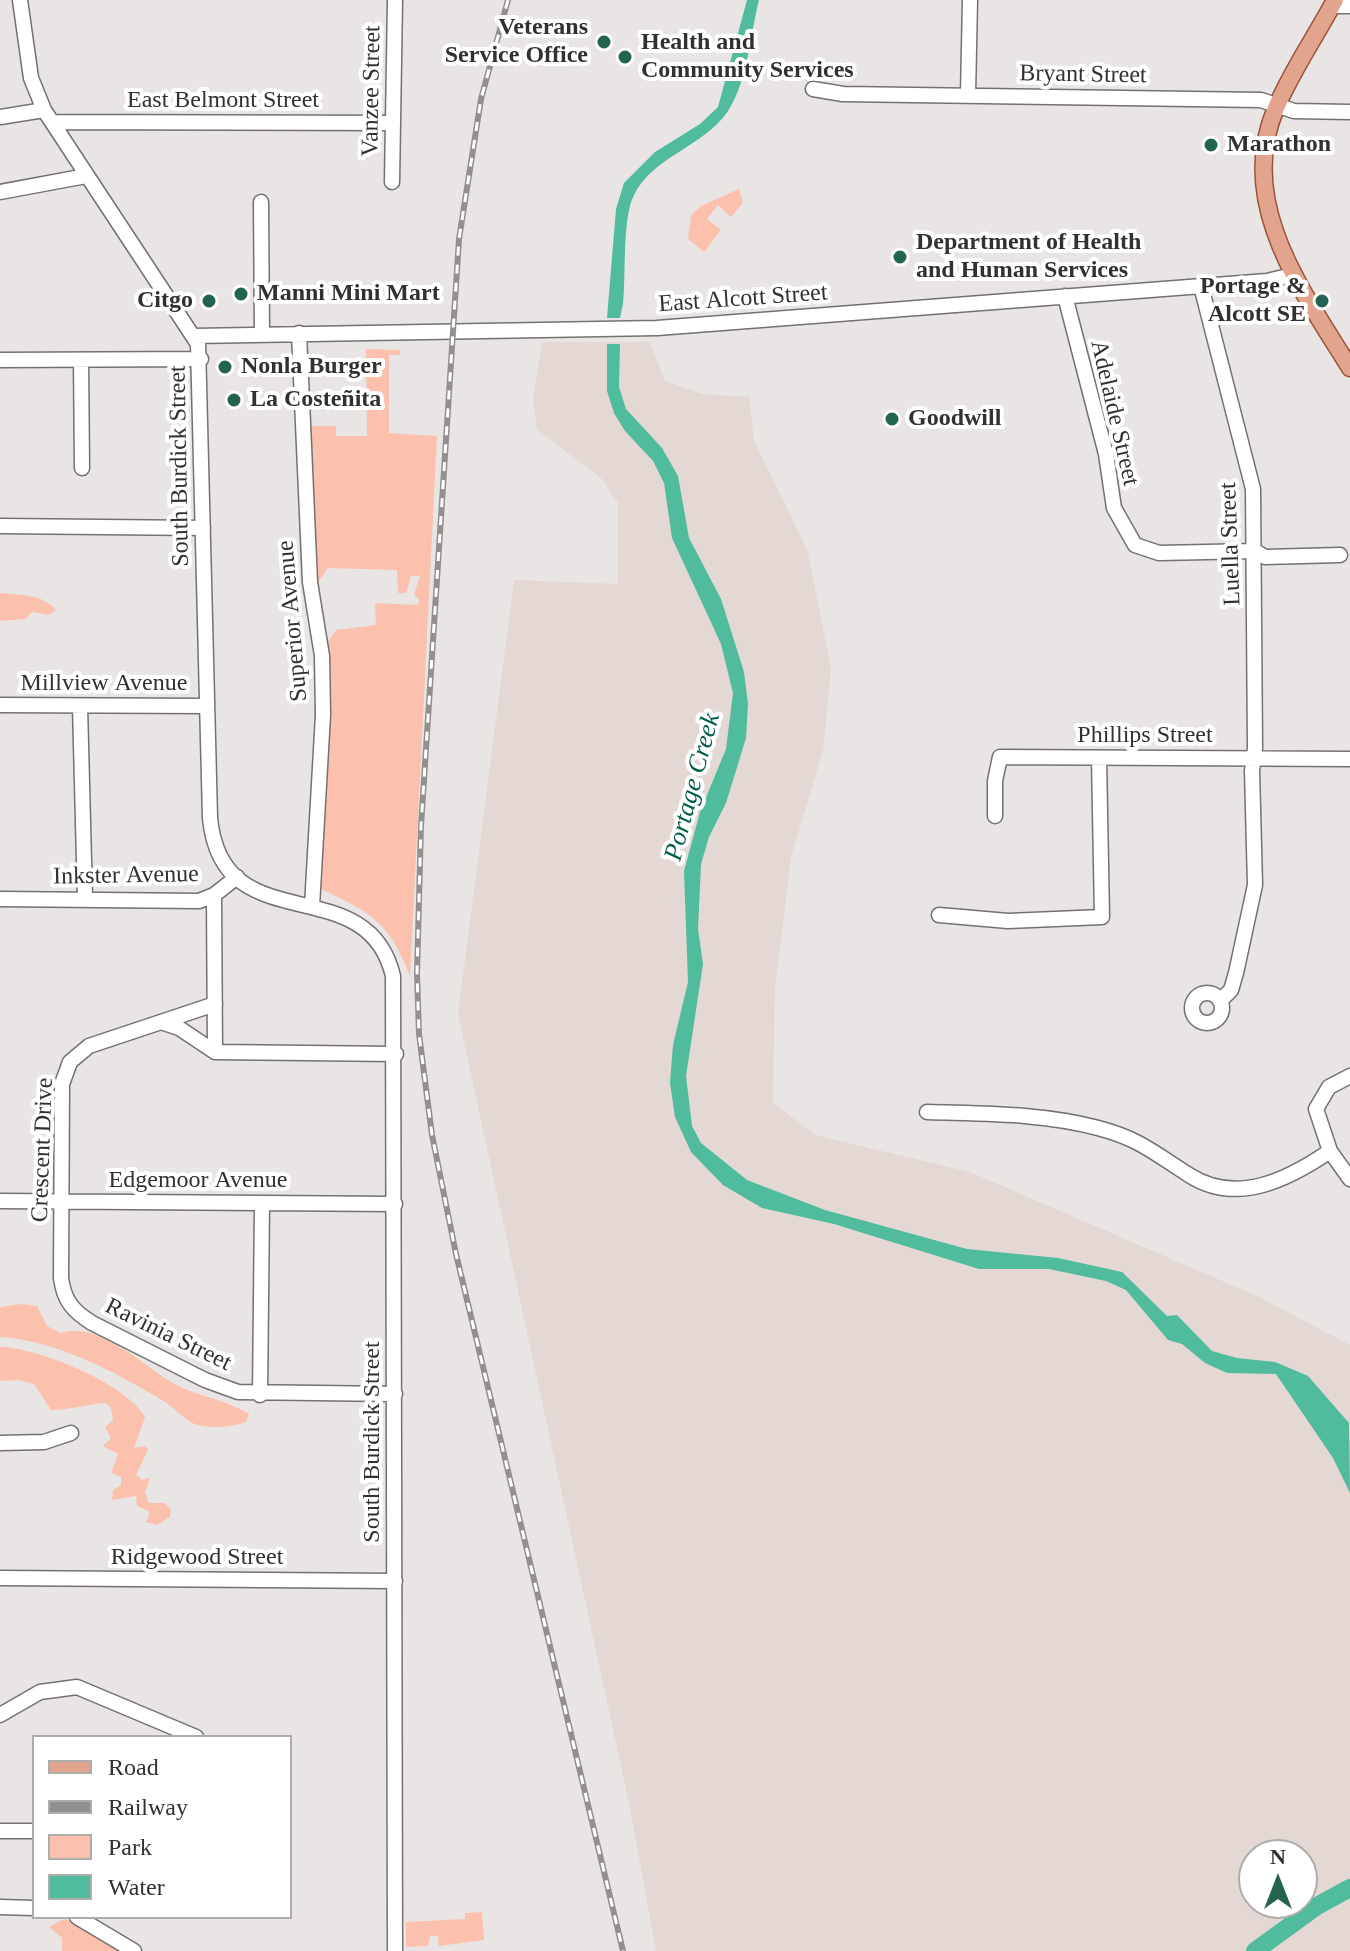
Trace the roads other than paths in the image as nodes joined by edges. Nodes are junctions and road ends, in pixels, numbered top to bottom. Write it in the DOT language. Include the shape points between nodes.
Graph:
graph roads {
  1 [pos="20,0"];
  2 [pos="395,0"];
  3 [pos="970,0"];
  4 [pos="1334,3"];
  5 [pos="1350,6"];
  6 [pos="813,89"];
  7 [pos="968,95"];
  8 [pos="1277,105"];
  9 [pos="1350,112"];
  10 [pos="48,116"];
  11 [pos="0,117"];
  12 [pos="393,123"];
  13 [pos="86,176"];
  14 [pos="392,182"];
  15 [pos="0,192"];
  16 [pos="261,202"];
  17 [pos="1292,275"];
  18 [pos="1201,286"];
  19 [pos="1065,296"];
  20 [pos="299,333"];
  21 [pos="262,334"];
  22 [pos="194,336"];
  23 [pos="201,359"];
  24 [pos="0,360"];
  25 [pos="81,360"];
  26 [pos="1350,368"];
  27 [pos="82,468"];
  28 [pos="0,526"];
  29 [pos="203,528"];
  30 [pos="1255,551"];
  31 [pos="1340,555"];
  32 [pos="0,705"];
  33 [pos="80,706"];
  34 [pos="207,706"];
  35 [pos="1099,758"];
  36 [pos="1252,758"];
  37 [pos="1350,759"];
  38 [pos="995,816"];
  39 [pos="237,877"];
  40 [pos="214,895"];
  41 [pos="0,899"];
  42 [pos="85,900"];
  43 [pos="312,906"];
  44 [pos="939,915"];
  45 [pos="1220,1001"];
  46 [pos="215,1004"];
  47 [pos="161,1022"];
  48 [pos="215,1052"];
  49 [pos="396,1054"];
  50 [pos="1350,1076"];
  51 [pos="927,1112"];
  52 [pos="1330,1151"];
  53 [pos="1350,1179"];
  54 [pos="0,1201"];
  55 [pos="62,1203"];
  56 [pos="262,1204"];
  57 [pos="395,1204"];
  58 [pos="69,1305"];
  59 [pos="395,1394"];
  60 [pos="260,1395"];
  61 [pos="71,1433"];
  62 [pos="0,1443"];
  63 [pos="0,1578"];
  64 [pos="395,1581"];
  65 [pos="0,1715"];
  66 [pos="191,1735"];
  67 [pos="0,1831"];
  68 [pos="32,1831"];
  69 [pos="0,1907"];
  70 [pos="32,1908"];
  71 [pos="80,1919"];
  72 [pos="134,1951"];
  73 [pos="395,1951"];
  1 -- 10 [label="street, South Burdick Street" via="31,78"];
  2 -- 12 [label="street, Vanzee Street"];
  3 -- 7 [label="street"];
  4 -- 5 [label="street"];
  4 -- 8 [label="main road"];
  6 -- 7 [label="street, Bryant Street"];
  7 -- 8 [label="street, Bryant Street" via="1261,100"];
  8 -- 9 [label="street, Bryant Street" via="1294,111"];
  8 -- 17 [label="main road" via="1264,158 1265,189 1269,217"];
  10 -- 11 [label="street, East Belmont Street"];
  10 -- 12 [label="street, East Belmont Street"];
  10 -- 13 [label="street, South Burdick Street"];
  12 -- 14 [label="street, Vanzee Street"];
  13 -- 15 [label="street"];
  13 -- 22 [label="street, South Burdick Street"];
  16 -- 21 [label="street"];
  17 -- 18 [label="street, East Alcott Street"];
  17 -- 26 [label="main road"];
  18 -- 19 [label="street, East Alcott Street"];
  18 -- 30 [label="street, Luella Street" via="1251,474"];
  19 -- 20 [label="street, East Alcott Street" via="606,330"];
  19 -- 30 [label="street, Adelaide Street" via="1103,440 1114,508 1128,537 1159,553"];
  20 -- 21 [label="street, East Alcott Street"];
  20 -- 43 [label="street, Superior Avenue" via="310,582 322,656"];
  21 -- 22 [label="street, East Alcott Street"];
  22 -- 23 [label="street, South Burdick Street"];
  23 -- 25 [label="street"];
  23 -- 29 [label="street, South Burdick Street"];
  24 -- 25 [label="street"];
  25 -- 27 [label="street"];
  28 -- 29 [label="street"];
  29 -- 34 [label="street, South Burdick Street"];
  30 -- 31 [label="street" via="1265,557"];
  30 -- 36 [label="street, Luella Street"];
  32 -- 33 [label="street, Millview Avenue"];
  33 -- 34 [label="street, Millview Avenue"];
  33 -- 42 [label="street"];
  34 -- 39 [label="street, South Burdick Street" via="212,833 224,864"];
  35 -- 36 [label="street, Phillips Street"];
  35 -- 38 [label="street, Phillips Street" via="1000,757"];
  35 -- 44 [label="street" via="1102,917 1008,921"];
  36 -- 37 [label="street, Phillips Street"];
  36 -- 45 [label="street, Luella Street" via="1255,885 1231,990"];
  39 -- 40 [label="street, Inkster Avenue"];
  39 -- 43 [label="street" via="266,897"];
  40 -- 42 [label="street, Inkster Avenue" via="199,901"];
  40 -- 46 [label="street"];
  41 -- 42 [label="street, Inkster Avenue"];
  43 -- 49 [label="street, South Burdick Street" via="349,918 388,959"];
  46 -- 47 [label="street, Crescent Drive"];
  46 -- 48 [label="street"];
  47 -- 48 [label="street"];
  47 -- 55 [label="street, Crescent Drive" via="89,1046 70,1062 62,1084"];
  48 -- 49 [label="street"];
  49 -- 57 [label="street, South Burdick Street"];
  50 -- 52 [label="street" via="1329,1087 1316,1109"];
  51 -- 52 [label="street" via="1092,1126 1149,1146 1189,1175 1227,1189 1283,1180"];
  52 -- 53 [label="street"];
  54 -- 55 [label="street, Edgemoor Avenue"];
  55 -- 56 [label="street, Edgemoor Avenue"];
  55 -- 58 [label="street, Crescent Drive" via="61,1278"];
  56 -- 57 [label="street, Edgemoor Avenue"];
  56 -- 60 [label="street"];
  57 -- 59 [label="street, South Burdick Street"];
  58 -- 60 [label="street, Ravinia Street" via="92,1323 205,1380"];
  59 -- 60 [label="street, Ravinia Street"];
  59 -- 64 [label="street, South Burdick Street"];
  61 -- 62 [label="street" via="44,1442"];
  63 -- 64 [label="street, Ridgewood Street"];
  64 -- 73 [label="street, South Burdick Street"];
  65 -- 66 [label="street" via="40,1692 77,1687"];
  67 -- 68 [label="street"];
  69 -- 70 [label="street"];
  71 -- 72 [label="street"];
}
